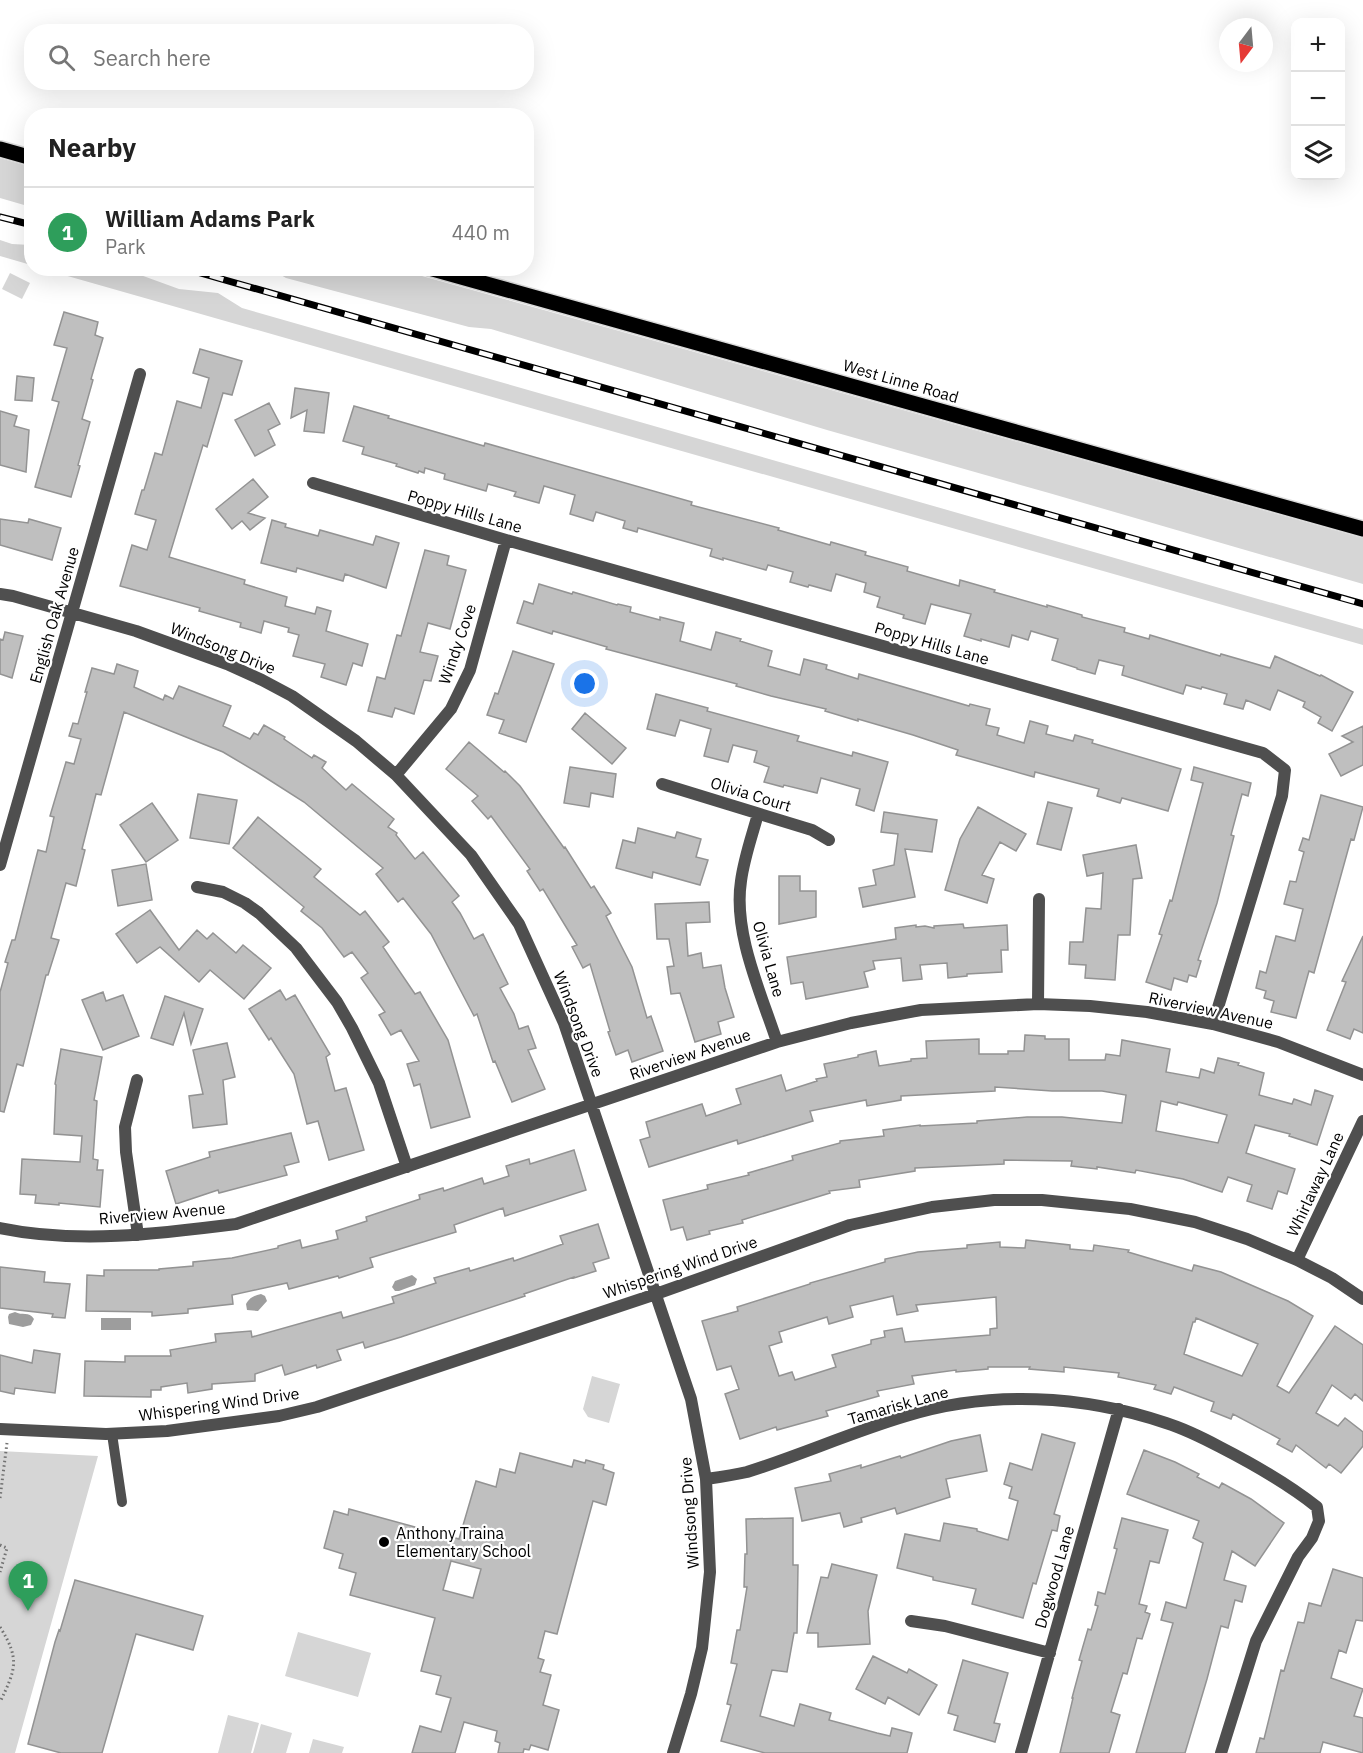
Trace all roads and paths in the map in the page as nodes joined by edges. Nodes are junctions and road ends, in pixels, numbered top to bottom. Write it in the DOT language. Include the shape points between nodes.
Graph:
graph roads {
  1 [pos="0,149"];
  2 [pos="24,156"];
  3 [pos="458,276"];
  4 [pos="140,374"];
  5 [pos="313,483"];
  6 [pos="1363,529"];
  7 [pos="506,540"];
  8 [pos="0,594"];
  9 [pos="72,612"];
  10 [pos="396,775"];
  11 [pos="662,784"];
  12 [pos="758,814"];
  13 [pos="829,840"];
  14 [pos="0,865"];
  15 [pos="197,887"];
  16 [pos="1039,899"];
  17 [pos="1038,1004"];
  18 [pos="1213,1024"];
  19 [pos="777,1042"];
  20 [pos="1363,1075"];
  21 [pos="137,1080"];
  22 [pos="592,1105"];
  23 [pos="1363,1121"];
  24 [pos="407,1167"];
  25 [pos="0,1228"];
  26 [pos="138,1235"];
  27 [pos="1297,1260"];
  28 [pos="656,1294"];
  29 [pos="1363,1299"];
  30 [pos="1119,1409"];
  31 [pos="4,1430"];
  32 [pos="112,1434"];
  33 [pos="706,1479"];
  34 [pos="0,1498"];
  35 [pos="122,1502"];
  36 [pos="0,1545"];
  37 [pos="0,1572"];
  38 [pos="911,1622"];
  39 [pos="0,1627"];
  40 [pos="1050,1653"];
  41 [pos="0,1702"];
  42 [pos="673,1753"];
  43 [pos="1021,1753"];
  44 [pos="1221,1753"];
  1 -- 2 [label="main road"];
  3 -- 6 [label="main road, West Linne Road"];
  4 -- 9 [label="street, English Oak Avenue"];
  5 -- 7 [label="street, Poppy Hills Lane"];
  7 -- 10 [label="street, Windy Cove" via="470,670 451,709"];
  7 -- 18 [label="street, Poppy Hills Lane" via="1263,753 1285,770 1282,796"];
  8 -- 9 [label="street, Windsong Drive"];
  9 -- 10 [label="street, Windsong Drive" via="228,664 262,680 356,741"];
  9 -- 14 [label="street, English Oak Avenue"];
  10 -- 22 [label="street, Windsong Drive" via="471,855 519,924 564,1023"];
  11 -- 12 [label="street, Olivia Court"];
  12 -- 13 [label="street, Olivia Court" via="812,830"];
  12 -- 19 [label="street, Olivia Lane" via="741,881 740,914 745,945"];
  15 -- 24 [label="street" via="223,892 259,913 296,948 330,993 380,1083"];
  16 -- 17 [label="street"];
  17 -- 18 [label="street, Riverview Avenue" via="1147,1012"];
  17 -- 19 [label="street, Riverview Avenue" via="921,1010"];
  18 -- 20 [label="street, Riverview Avenue" via="1278,1042"];
  19 -- 22 [label="street, Riverview Avenue"];
  21 -- 26 [label="street" via="125,1127"];
  22 -- 24 [label="street, Riverview Avenue"];
  22 -- 28 [label="street, Windsong Drive"];
  23 -- 27 [label="street, Whirlaway Lane"];
  24 -- 26 [label="street, Riverview Avenue" via="236,1224"];
  25 -- 26 [label="street, Riverview Avenue" via="68,1236"];
  27 -- 28 [label="street, Whispering Wind Drive" via="1195,1222 1141,1211 1042,1200 994,1200 932,1207 850,1225"];
  27 -- 29 [label="street, Whispering Wind Drive"];
  28 -- 32 [label="street, Whispering Wind Drive" via="317,1407 167,1431"];
  28 -- 33 [label="street, Windsong Drive" via="691,1399"];
  30 -- 33 [label="street, Tamarisk Lane" via="1026,1399 978,1401 907,1416 745,1472"];
  30 -- 40 [label="street, Dogwood Lane"];
  30 -- 44 [label="street, Tamarisk Lane" via="1195,1434 1262,1468 1317,1507 1319,1521 1312,1538 1298,1557 1257,1641"];
  31 -- 32 [label="street, Whispering Wind Drive"];
  31 -- 34 [label="path"];
  32 -- 35 [label="lane"];
  33 -- 42 [label="street, Windsong Drive" via="710,1572 702,1648"];
  36 -- 37 [label="path" via="7,1548"];
  38 -- 40 [label="street" via="945,1626"];
  39 -- 41 [label="path" via="15,1660"];
  40 -- 43 [label="street, Dogwood Lane"];
}
